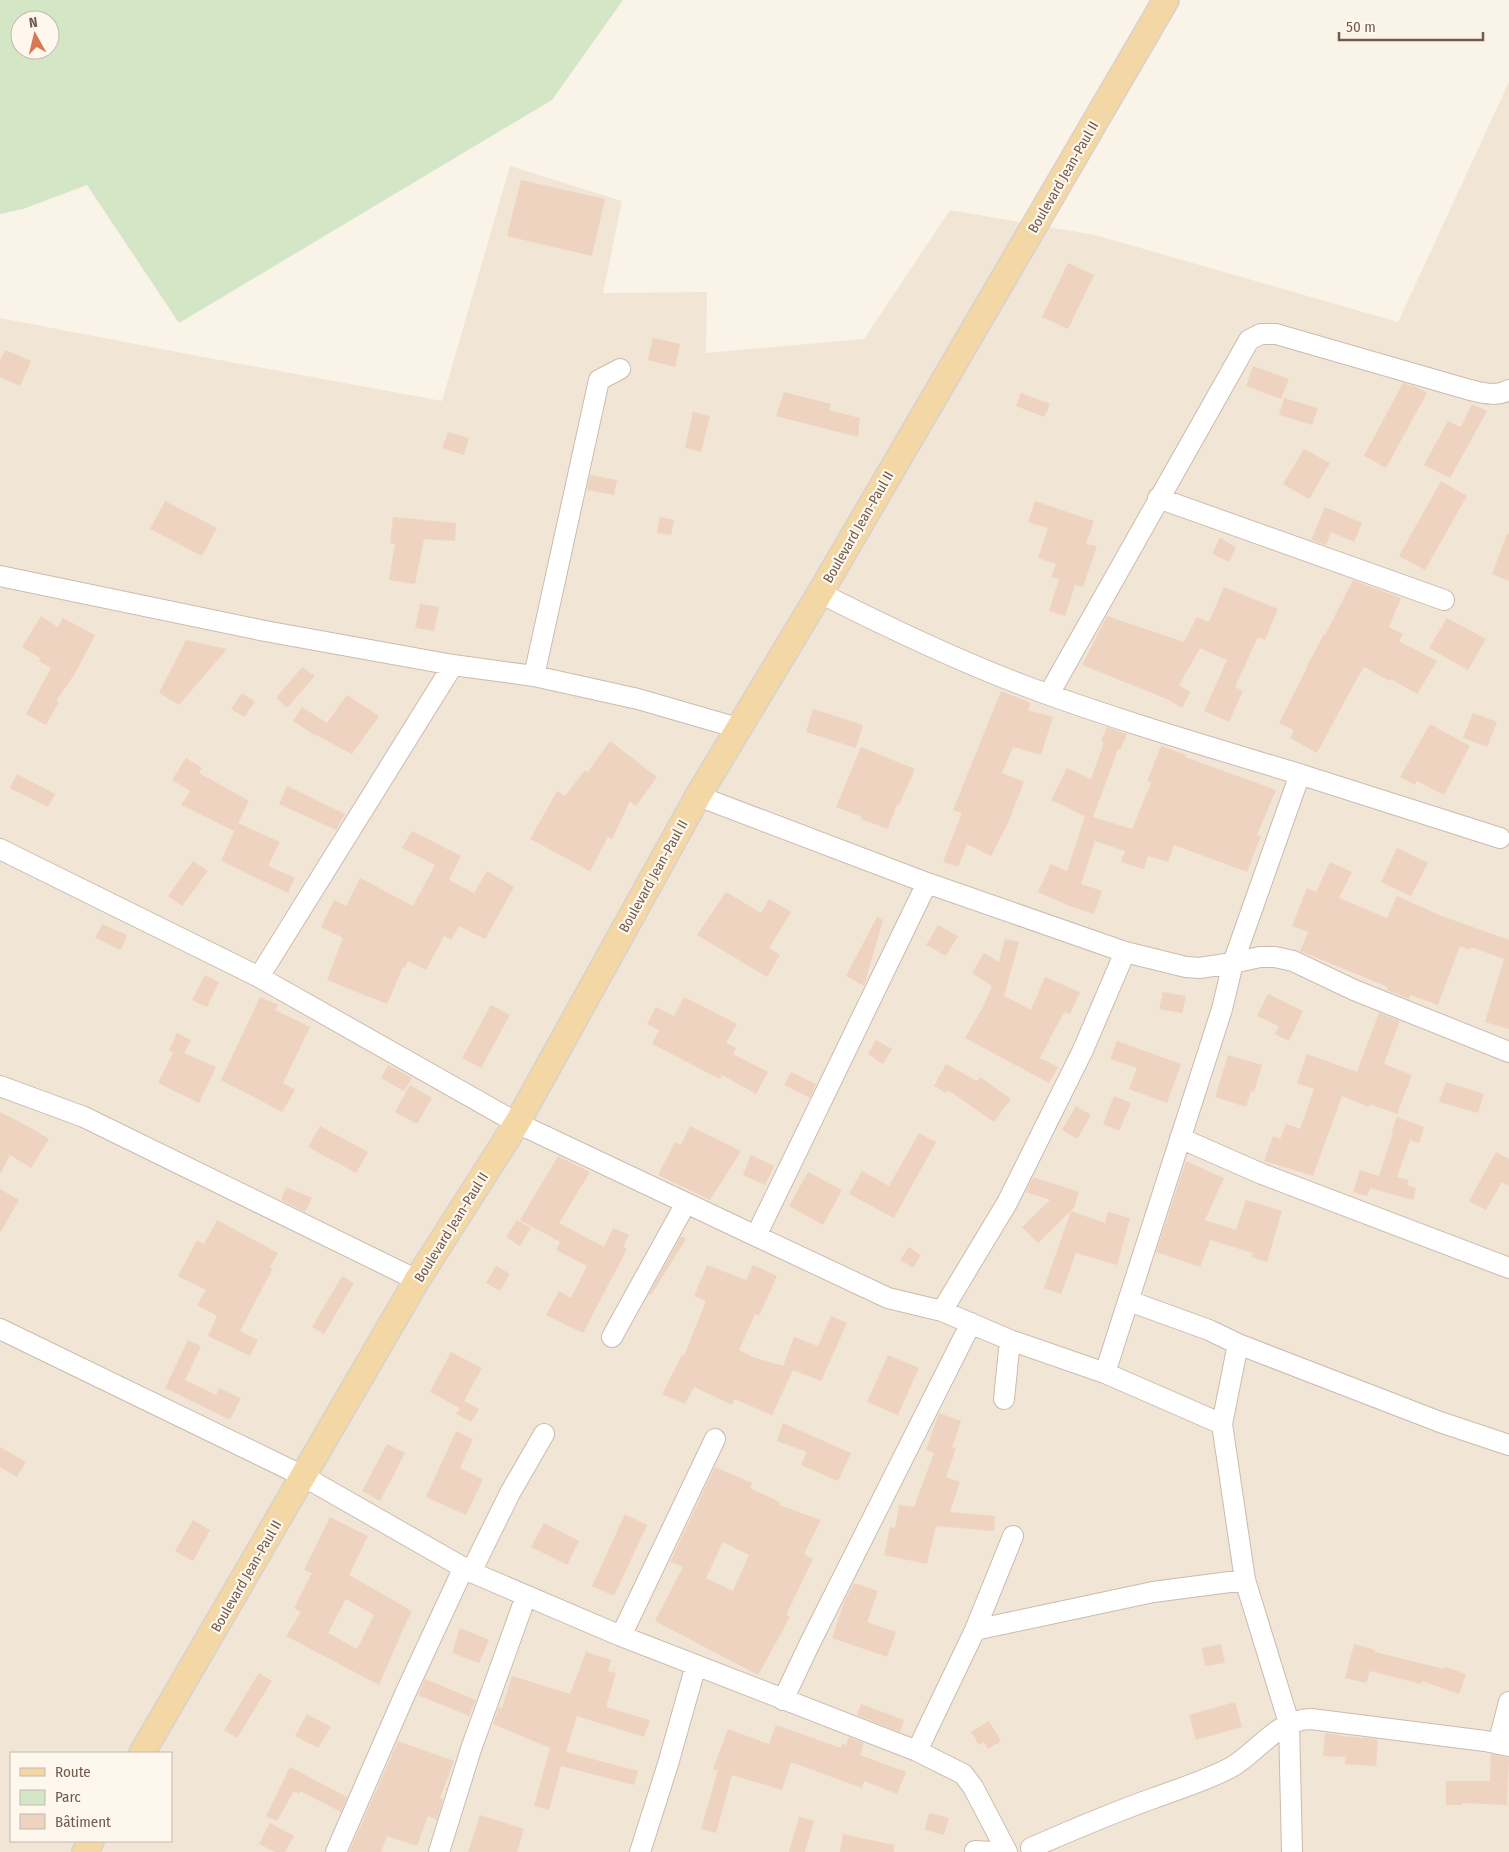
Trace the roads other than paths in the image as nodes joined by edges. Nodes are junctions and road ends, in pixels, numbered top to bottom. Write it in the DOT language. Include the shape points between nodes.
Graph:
graph roads {
  1 [pos="1166,0"];
  2 [pos="620,369"];
  3 [pos="1509,390"];
  4 [pos="1158,498"];
  5 [pos="0,576"];
  6 [pos="820,593"];
  7 [pos="1444,600"];
  8 [pos="453,665"];
  9 [pos="534,676"];
  10 [pos="1049,694"];
  11 [pos="738,728"];
  12 [pos="1300,774"];
  13 [pos="698,796"];
  14 [pos="1500,838"];
  15 [pos="0,849"];
  16 [pos="927,883"];
  17 [pos="1125,952"];
  18 [pos="1233,963"];
  19 [pos="260,977"];
  20 [pos="1509,1052"];
  21 [pos="0,1086"];
  22 [pos="517,1123"];
  23 [pos="1180,1138"];
  24 [pos="686,1203"];
  25 [pos="756,1236"];
  26 [pos="1509,1268"];
  27 [pos="417,1280"];
  28 [pos="1129,1302"];
  29 [pos="942,1312"];
  30 [pos="971,1323"];
  31 [pos="0,1329"];
  32 [pos="612,1337"];
  33 [pos="1010,1340"];
  34 [pos="1238,1344"];
  35 [pos="1105,1373"];
  36 [pos="1004,1399"];
  37 [pos="1222,1424"];
  38 [pos="544,1434"];
  39 [pos="715,1439"];
  40 [pos="1509,1445"];
  41 [pos="303,1476"];
  42 [pos="1013,1536"];
  43 [pos="467,1569"];
  44 [pos="1245,1580"];
  45 [pos="526,1596"];
  46 [pos="975,1630"];
  47 [pos="621,1636"];
  48 [pos="696,1665"];
  49 [pos="783,1700"];
  50 [pos="1509,1702"];
  51 [pos="1289,1723"];
  52 [pos="1503,1745"];
  53 [pos="143,1752"];
  54 [pos="917,1752"];
  55 [pos="1031,1848"];
  56 [pos="336,1852"];
  57 [pos="439,1852"];
  58 [pos="640,1852"];
  59 [pos="1007,1852"];
  60 [pos="1050,1852"];
  61 [pos="1292,1852"];
  1 -- 6 [label="main road, Boulevard Jean-Paul II"];
  2 -- 9 [label="street" via="599,380"];
  3 -- 4 [label="street" via="1502,394 1470,390 1276,334 1261,334 1249,340 1241,351"];
  4 -- 7 [label="street"];
  4 -- 10 [label="street"];
  5 -- 8 [label="street" via="255,629"];
  6 -- 10 [label="street" via="888,628"];
  6 -- 11 [label="main road, Boulevard Jean-Paul II"];
  8 -- 9 [label="street"];
  8 -- 19 [label="street"];
  9 -- 11 [label="street" via="638,699"];
  10 -- 12 [label="street" via="1213,749"];
  11 -- 13 [label="main road, Boulevard Jean-Paul II"];
  12 -- 14 [label="street"];
  12 -- 18 [label="street"];
  13 -- 16 [label="street"];
  13 -- 22 [label="main road, Boulevard Jean-Paul II"];
  15 -- 19 [label="street"];
  16 -- 17 [label="street"];
  16 -- 25 [label="street"];
  17 -- 18 [label="street" via="1186,967"];
  17 -- 29 [label="street" via="1083,1050 1007,1203"];
  18 -- 20 [label="street" via="1260,957 1293,961 1354,990"];
  18 -- 23 [label="street" via="1222,1009"];
  19 -- 22 [label="street"];
  21 -- 27 [label="street" via="84,1117"];
  22 -- 24 [label="street"];
  22 -- 27 [label="main road, Boulevard Jean-Paul II"];
  23 -- 26 [label="street" via="1262,1174"];
  23 -- 28 [label="street"];
  24 -- 25 [label="street"];
  24 -- 32 [label="street"];
  25 -- 29 [label="street" via="888,1298"];
  27 -- 41 [label="main road, Boulevard Jean-Paul II"];
  28 -- 34 [label="street"];
  28 -- 35 [label="street"];
  29 -- 30 [label="street"];
  30 -- 33 [label="street"];
  30 -- 49 [label="street"];
  31 -- 41 [label="street"];
  33 -- 35 [label="street"];
  33 -- 36 [label="street"];
  34 -- 37 [label="street"];
  34 -- 40 [label="street" via="1440,1422"];
  35 -- 37 [label="street"];
  37 -- 44 [label="street"];
  38 -- 43 [label="street"];
  39 -- 47 [label="street"];
  41 -- 43 [label="street"];
  41 -- 53 [label="main road, Boulevard Jean-Paul II"];
  42 -- 46 [label="street"];
  43 -- 45 [label="street"];
  43 -- 56 [label="street" via="405,1694"];
  44 -- 46 [label="street" via="1153,1592"];
  44 -- 51 [label="street"];
  45 -- 47 [label="street"];
  45 -- 57 [label="street" via="471,1749"];
  46 -- 54 [label="street"];
  47 -- 48 [label="street"];
  48 -- 49 [label="street"];
  48 -- 58 [label="street"];
  49 -- 54 [label="street"];
  50 -- 52 [label="street"];
  51 -- 52 [label="street" via="1311,1718"];
  51 -- 55 [label="street" via="1233,1766"];
  51 -- 61 [label="street"];
  54 -- 59 [label="street" via="964,1774"];
  55 -- 59 [label="street"];
  55 -- 60 [label="street"];
}
